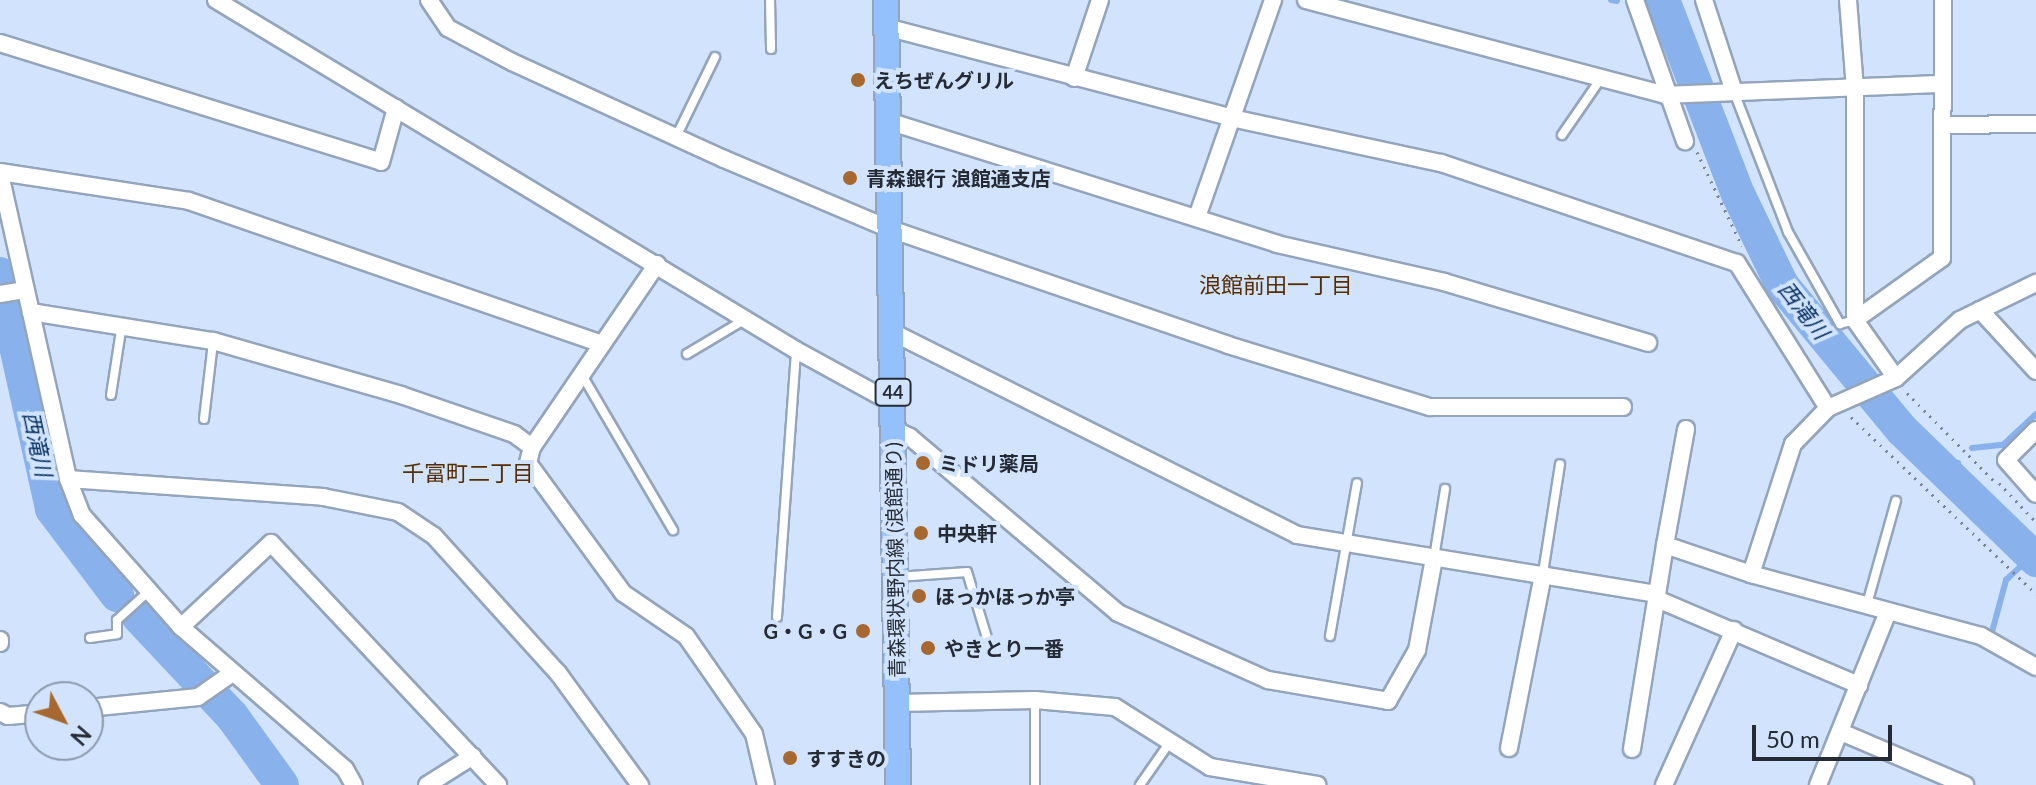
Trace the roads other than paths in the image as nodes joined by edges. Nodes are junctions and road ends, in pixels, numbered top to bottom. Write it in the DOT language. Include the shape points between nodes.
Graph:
graph roads {
  1 [pos="216,0"];
  2 [pos="429,0"];
  3 [pos="770,0"];
  4 [pos="886,0"];
  5 [pos="1100,0"];
  6 [pos="1273,0"];
  7 [pos="1306,0"];
  8 [pos="1635,0"];
  9 [pos="1704,0"];
  10 [pos="1848,0"];
  11 [pos="1943,0"];
  12 [pos="886,27"];
  13 [pos="0,43"];
  14 [pos="771,49"];
  15 [pos="715,57"];
  16 [pos="1603,77"];
  17 [pos="1074,78"];
  18 [pos="1943,84"];
  19 [pos="1855,88"];
  20 [pos="1726,92"];
  21 [pos="1674,95"];
  22 [pos="396,108"];
  23 [pos="1232,118"];
  24 [pos="888,121"];
  25 [pos="2036,124"];
  26 [pos="1942,125"];
  27 [pos="1562,135"];
  28 [pos="676,137"];
  29 [pos="1685,141"];
  30 [pos="0,173"];
  31 [pos="1197,217"];
  32 [pos="890,229"];
  33 [pos="657,264"];
  34 [pos="2036,283"];
  35 [pos="13,292"];
  36 [pos="1980,310"];
  37 [pos="31,312"];
  38 [pos="747,318"];
  39 [pos="1855,320"];
  40 [pos="122,324"];
  41 [pos="892,332"];
  42 [pos="213,341"];
  43 [pos="1648,343"];
  44 [pos="602,344"];
  45 [pos="796,350"];
  46 [pos="687,354"];
  47 [pos="2036,371"];
  48 [pos="581,374"];
  49 [pos="1891,380"];
  50 [pos="111,395"];
  51 [pos="893,403"];
  52 [pos="1838,405"];
  53 [pos="1623,407"];
  54 [pos="204,419"];
  55 [pos="893,429"];
  56 [pos="1686,429"];
  57 [pos="2036,430"];
  58 [pos="532,447"];
  59 [pos="1560,464"];
  60 [pos="68,479"];
  61 [pos="1357,483"];
  62 [pos="1445,489"];
  63 [pos="2036,494"];
  64 [pos="1896,501"];
  65 [pos="673,530"];
  66 [pos="1348,545"];
  67 [pos="1665,545"];
  68 [pos="1434,558"];
  69 [pos="1543,574"];
  70 [pos="1751,574"];
  71 [pos="896,577"];
  72 [pos="148,592"];
  73 [pos="1657,596"];
  74 [pos="1867,606"];
  75 [pos="1888,612"];
  76 [pos="777,617"];
  77 [pos="181,627"];
  78 [pos="1734,630"];
  79 [pos="1330,636"];
  80 [pos="90,638"];
  81 [pos="987,638"];
  82 [pos="2036,667"];
  83 [pos="231,674"];
  84 [pos="1859,685"];
  85 [pos="1035,700"];
  86 [pos="898,703"];
  87 [pos="104,706"];
  88 [pos="0,712"];
  89 [pos="24,714"];
  90 [pos="1841,732"];
  91 [pos="1170,742"];
  92 [pos="1509,748"];
  93 [pos="1632,749"];
  94 [pos="473,756"];
  95 [pos="1958,783"];
  96 [pos="354,785"];
  97 [pos="427,785"];
  98 [pos="498,785"];
  99 [pos="640,785"];
  100 [pos="766,785"];
  101 [pos="898,785"];
  102 [pos="1035,785"];
  103 [pos="1140,785"];
  104 [pos="1317,785"];
  105 [pos="1664,785"];
  106 [pos="1818,785"];
  1 -- 22 [label="street"];
  2 -- 28 [label="street" via="448,28"];
  3 -- 14 [label="lane"];
  4 -- 12 [label="main road, 青森環状野内線 (浪館通り) / 44"];
  5 -- 17 [label="street"];
  6 -- 23 [label="street"];
  7 -- 16 [label="street"];
  8 -- 21 [label="street"];
  9 -- 20 [label="street"];
  10 -- 19 [label="street"];
  11 -- 18 [label="street"];
  12 -- 17 [label="street"];
  12 -- 24 [label="main road, 青森環状野内線 (浪館通り) / 44"];
  13 -- 22 [label="street" via="381,162"];
  15 -- 28 [label="lane"];
  16 -- 21 [label="street"];
  16 -- 27 [label="lane"];
  17 -- 23 [label="street"];
  18 -- 19 [label="street"];
  18 -- 26 [label="street"];
  19 -- 20 [label="street"];
  19 -- 39 [label="street"];
  20 -- 21 [label="street"];
  20 -- 39 [label="lane" via="1788,232 1840,324"];
  21 -- 29 [label="street"];
  22 -- 33 [label="street"];
  23 -- 31 [label="street"];
  23 -- 52 [label="street" via="1441,163 1737,263"];
  24 -- 31 [label="street"];
  24 -- 32 [label="main road, 青森環状野内線 (浪館通り) / 44"];
  25 -- 26 [label="street"];
  26 -- 39 [label="street" via="1942,258"];
  28 -- 32 [label="street"];
  30 -- 35 [label="street"];
  30 -- 44 [label="street" via="189,201"];
  31 -- 43 [label="street" via="1277,244 1444,282"];
  32 -- 41 [label="main road, 青森環状野内線 (浪館通り) / 44"];
  32 -- 53 [label="street" via="1228,345 1430,407"];
  33 -- 38 [label="street"];
  33 -- 44 [label="street"];
  34 -- 36 [label="street"];
  35 -- 37 [label="street"];
  36 -- 47 [label="street"];
  36 -- 49 [label="street" via="1960,320"];
  37 -- 40 [label="street"];
  37 -- 60 [label="street"];
  38 -- 45 [label="street"];
  38 -- 46 [label="lane"];
  39 -- 49 [label="street"];
  40 -- 42 [label="street"];
  40 -- 50 [label="lane"];
  41 -- 51 [label="main road, 青森環状野内線 (浪館通り) / 44"];
  41 -- 66 [label="street" via="1297,535"];
  42 -- 54 [label="lane"];
  42 -- 58 [label="street" via="401,395 514,434"];
  44 -- 48 [label="street"];
  45 -- 51 [label="street"];
  45 -- 76 [label="lane"];
  48 -- 58 [label="street"];
  48 -- 65 [label="lane"];
  49 -- 52 [label="street"];
  51 -- 55 [label="main road, 青森環状野内線 (浪館通り) / 44"];
  52 -- 70 [label="street" via="1793,444"];
  55 -- 68 [label="street" via="910,437 1118,613 1268,680 1388,701 1417,650"];
  55 -- 71 [label="main road, 青森環状野内線 (浪館通り) / 44"];
  56 -- 67 [label="street"];
  57 -- 63 [label="street" via="2006,460"];
  58 -- 100 [label="street" via="528,463 623,593 686,636 754,734"];
  59 -- 69 [label="lane"];
  60 -- 72 [label="street" via="82,515"];
  60 -- 99 [label="street" via="323,497 398,512 434,536 558,673"];
  61 -- 66 [label="lane"];
  62 -- 68 [label="lane"];
  64 -- 74 [label="lane"];
  66 -- 68 [label="street"];
  66 -- 79 [label="lane"];
  67 -- 70 [label="street"];
  67 -- 73 [label="street"];
  68 -- 69 [label="street"];
  69 -- 73 [label="street"];
  69 -- 92 [label="street"];
  70 -- 74 [label="street"];
  71 -- 81 [label="lane" via="967,572"];
  71 -- 86 [label="main road, 青森環状野内線 (浪館通り) / 44"];
  72 -- 77 [label="street"];
  72 -- 80 [label="lane" via="117,620 117,634"];
  73 -- 78 [label="street"];
  73 -- 93 [label="street"];
  74 -- 75 [label="street"];
  75 -- 82 [label="street" via="1981,636"];
  75 -- 84 [label="street"];
  77 -- 83 [label="street"];
  77 -- 94 [label="street" via="271,543"];
  78 -- 84 [label="street"];
  78 -- 105 [label="street"];
  83 -- 87 [label="street" via="204,692"];
  83 -- 96 [label="street" via="345,769"];
  84 -- 90 [label="street"];
  85 -- 86 [label="street"];
  85 -- 91 [label="street" via="1115,707"];
  85 -- 102 [label="lane"];
  86 -- 101 [label="main road, 青森環状野内線 (浪館通り) / 44"];
  88 -- 89 [label="street"];
  90 -- 95 [label="street"];
  90 -- 106 [label="street"];
  91 -- 103 [label="lane"];
  91 -- 104 [label="street" via="1210,767"];
  94 -- 97 [label="street"];
  94 -- 98 [label="street"];
}
